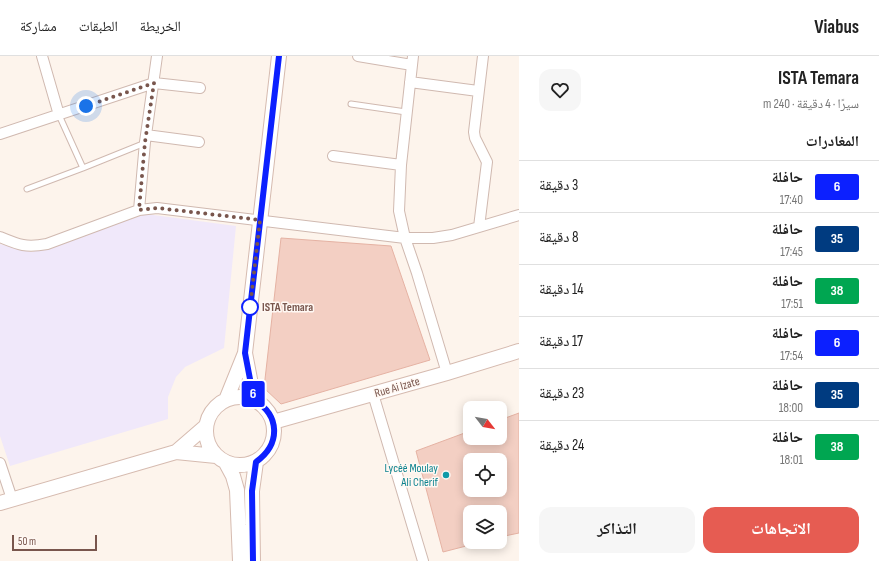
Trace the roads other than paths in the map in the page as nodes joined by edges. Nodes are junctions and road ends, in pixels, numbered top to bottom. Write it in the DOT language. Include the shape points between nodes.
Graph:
graph roads {
  1 [pos="42,56"];
  2 [pos="157,56"];
  3 [pos="279,56"];
  4 [pos="358,56"];
  5 [pos="483,56"];
  6 [pos="412,60"];
  7 [pos="410,82"];
  8 [pos="154,83"];
  9 [pos="200,88"];
  10 [pos="478,91"];
  11 [pos="351,104"];
  12 [pos="406,112"];
  13 [pos="59,115"];
  14 [pos="0,134"];
  15 [pos="146,138"];
  16 [pos="199,142"];
  17 [pos="333,156"];
  18 [pos="401,165"];
  19 [pos="82,168"];
  20 [pos="27,190"];
  21 [pos="139,210"];
  22 [pos="519,215"];
  23 [pos="260,220"];
  24 [pos="479,227"];
  25 [pos="0,237"];
  26 [pos="405,238"];
  27 [pos="519,351"];
  28 [pos="245,353"];
  29 [pos="447,373"];
  30 [pos="372,394"];
  31 [pos="226,400"];
  32 [pos="254,400"];
  33 [pos="274,422"];
  34 [pos="206,426"];
  35 [pos="176,452"];
  36 [pos="221,460"];
  37 [pos="256,462"];
  38 [pos="0,463"];
  39 [pos="6,501"];
  40 [pos="240,561"];
  41 [pos="254,561"];
  42 [pos="423,561"];
  1 -- 13 [label="street"];
  2 -- 8 [label="street"];
  3 -- 23 [label="street"];
  4 -- 6 [label="street"];
  5 -- 10 [label="street"];
  6 -- 7 [label="street"];
  7 -- 10 [label="street"];
  7 -- 12 [label="street"];
  8 -- 9 [label="street"];
  8 -- 13 [label="street"];
  8 -- 15 [label="street"];
  10 -- 24 [label="street" via="474,132 487,166"];
  11 -- 12 [label="lane"];
  12 -- 18 [label="street"];
  13 -- 14 [label="street"];
  13 -- 19 [label="lane"];
  15 -- 16 [label="street"];
  15 -- 19 [label="lane"];
  15 -- 21 [label="street"];
  17 -- 18 [label="street"];
  18 -- 26 [label="street" via="399,211"];
  19 -- 20 [label="lane"];
  21 -- 23 [label="street" via="157,208"];
  21 -- 25 [label="street" via="47,244 23,246"];
  22 -- 24 [label="street"];
  23 -- 26 [label="street"];
  23 -- 28 [label="street"];
  24 -- 26 [label="street" via="433,238"];
  26 -- 29 [label="street"];
  27 -- 29 [label="street, Rue Ai Izate"];
  28 -- 31 [label="street"];
  28 -- 32 [label="street"];
  29 -- 30 [label="street, Rue Ai Izate"];
  30 -- 33 [label="street, Rue Ai Izate"];
  30 -- 42 [label="street"];
  31 -- 32 [label="street" via="244,397"];
  31 -- 34 [label="street" via="210,415"];
  32 -- 33 [label="street" via="263,405"];
  33 -- 37 [label="street" via="272,446 265,456"];
  34 -- 35 [label="street"];
  34 -- 36 [label="street" via="209,447"];
  35 -- 36 [label="street"];
  35 -- 39 [label="street"];
  36 -- 37 [label="street" via="236,466"];
  36 -- 40 [label="street" via="233,476 237,490"];
  37 -- 41 [label="street" via="252,491"];
  38 -- 39 [label="street"];
}
